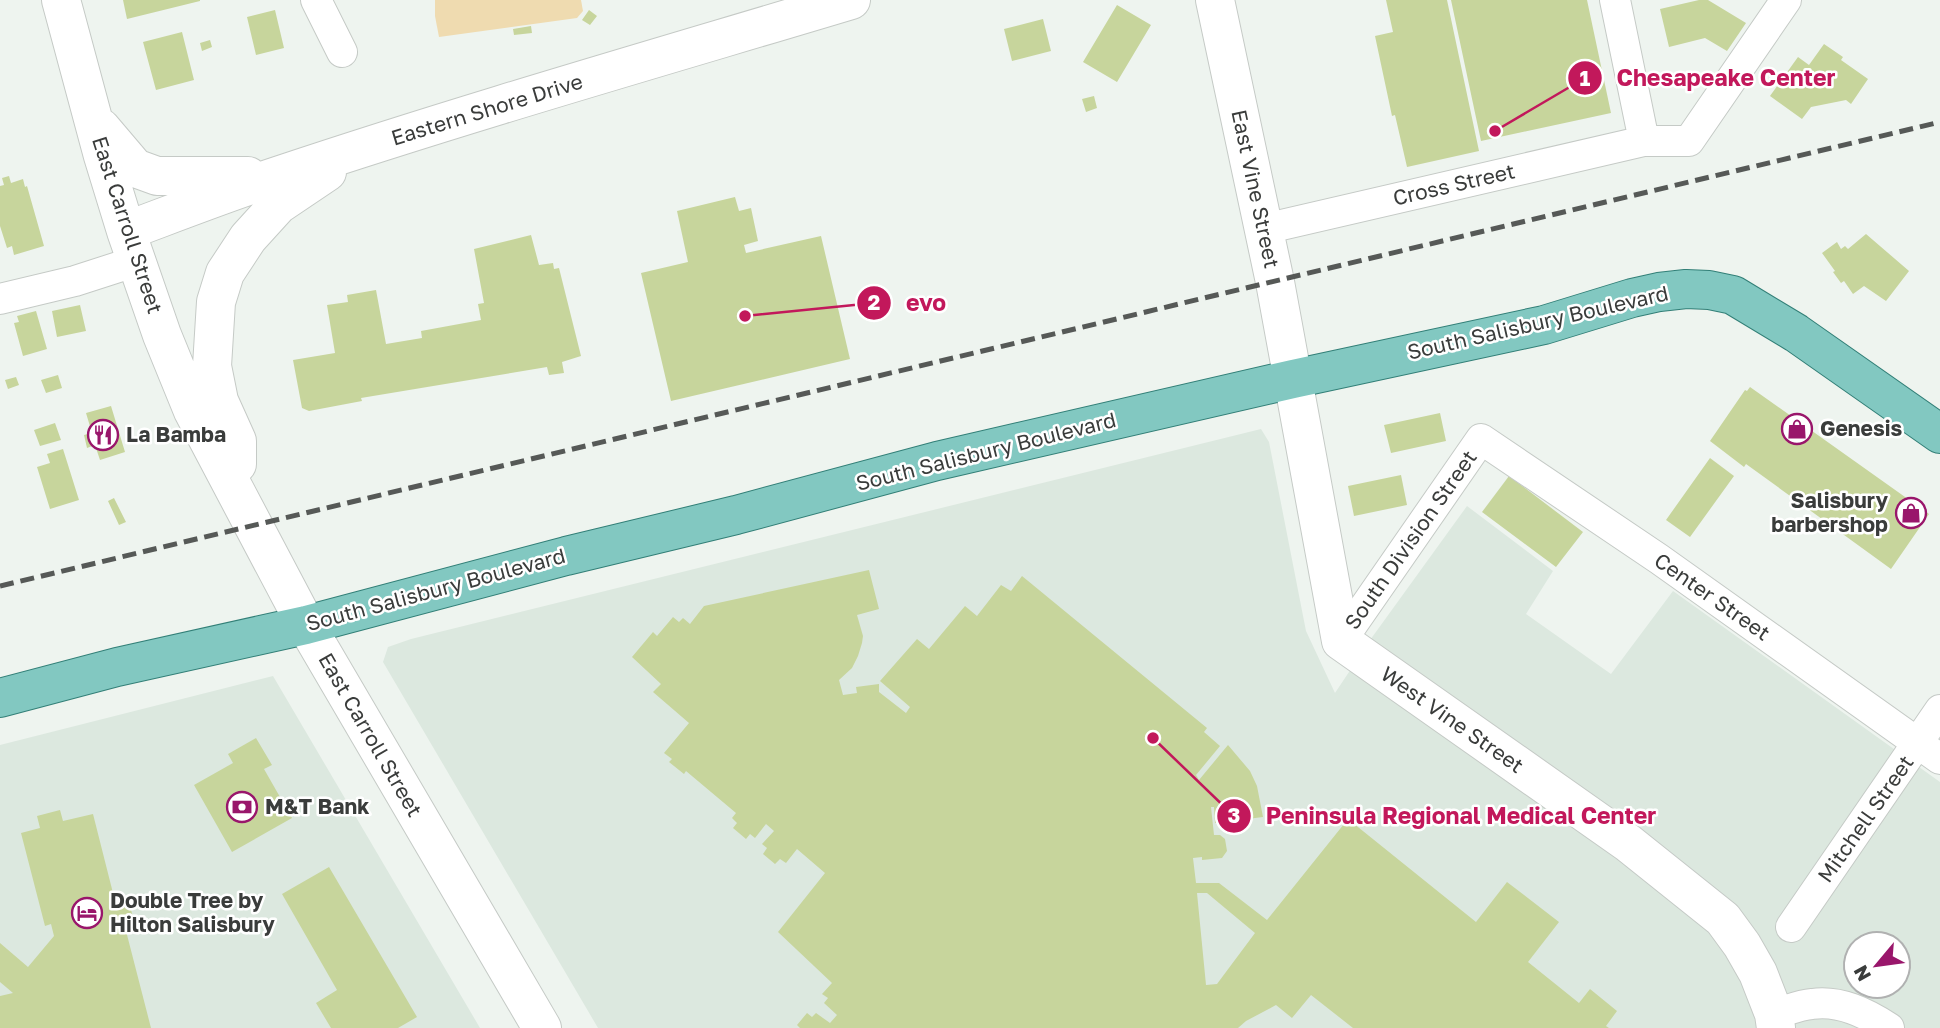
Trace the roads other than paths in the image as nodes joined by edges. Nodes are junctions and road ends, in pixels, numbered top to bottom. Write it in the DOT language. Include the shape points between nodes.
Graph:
graph roads {
  1 [pos="61,0"];
  2 [pos="316,0"];
  3 [pos="851,0"];
  4 [pos="1215,0"];
  5 [pos="1615,0"];
  6 [pos="1786,0"];
  7 [pos="342,52"];
  8 [pos="93,118"];
  9 [pos="1644,141"];
  10 [pos="362,149"];
  11 [pos="278,175"];
  12 [pos="1264,229"];
  13 [pos="131,246"];
  14 [pos="0,299"];
  15 [pos="1293,379"];
  16 [pos="1940,434"];
  17 [pos="1481,439"];
  18 [pos="237,497"];
  19 [pos="306,625"];
  20 [pos="1340,641"];
  21 [pos="0,698"];
  22 [pos="1940,710"];
  23 [pos="1929,751"];
  24 [pos="1791,927"];
  25 [pos="1775,1021"];
  26 [pos="542,1028"];
  27 [pos="1889,1028"];
  1 -- 8 [label="street, East Carroll Street"];
  2 -- 7 [label="street"];
  3 -- 10 [label="street, Eastern Shore Drive"];
  4 -- 12 [label="street, East Vine Street"];
  5 -- 9 [label="street"];
  6 -- 9 [label="street" via="1689,141"];
  8 -- 11 [label="street" via="135,168 157,176"];
  8 -- 13 [label="street, East Carroll Street"];
  9 -- 12 [label="street, Cross Street"];
  10 -- 11 [label="street, Eastern Shore Drive"];
  10 -- 18 [label="street" via="278,205 225,273 216,302 212,366 219,401 237,441"];
  11 -- 13 [label="street, Eastern Shore Drive"];
  12 -- 15 [label="street, East Vine Street"];
  13 -- 14 [label="street" via="75,281"];
  13 -- 18 [label="street, East Carroll Street" via="193,411"];
  15 -- 16 [label="main road, South Salisbury Boulevard" via="1544,325 1659,292 1709,290 1733,295 1796,333"];
  15 -- 19 [label="main road, South Salisbury Boulevard" via="937,461"];
  15 -- 20 [label="street"];
  17 -- 20 [label="street, South Division Street"];
  17 -- 23 [label="street, Center Street"];
  18 -- 19 [label="street, East Carroll Street"];
  19 -- 21 [label="main road, South Salisbury Boulevard"];
  19 -- 26 [label="street, East Carroll Street"];
  20 -- 25 [label="street, West Vine Street" via="1629,843 1723,919 1758,973"];
  22 -- 23 [label="street, Mitchell Street"];
  23 -- 24 [label="street, Mitchell Street"];
  25 -- 27 [label="street, West Vine Street" via="1812,1004 1837,1004"];
}
